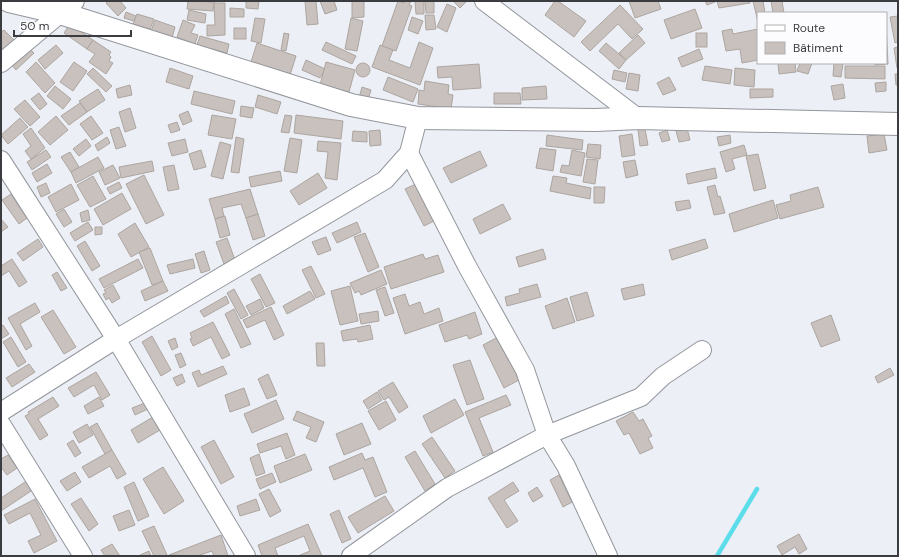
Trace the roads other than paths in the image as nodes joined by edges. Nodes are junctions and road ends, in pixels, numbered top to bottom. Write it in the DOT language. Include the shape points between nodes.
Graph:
graph roads {
  1 [pos="9,1"];
  2 [pos="484,1"];
  3 [pos="67,7"];
  4 [pos="1,63"];
  5 [pos="418,118"];
  6 [pos="638,118"];
  7 [pos="898,124"];
  8 [pos="409,153"];
  9 [pos="1,160"];
  10 [pos="116,339"];
  11 [pos="702,350"];
  12 [pos="1,412"];
  13 [pos="1,424"];
  14 [pos="547,435"];
  15 [pos="83,556"];
  16 [pos="246,556"];
  17 [pos="351,556"];
  18 [pos="608,556"];
  1 -- 3 [label="street"];
  2 -- 6 [label="street"];
  3 -- 4 [label="street"];
  3 -- 5 [label="street" via="351,105"];
  5 -- 6 [label="street"];
  5 -- 8 [label="street"];
  6 -- 7 [label="street"];
  8 -- 10 [label="street" via="385,180"];
  8 -- 14 [label="street" via="467,266 525,370"];
  9 -- 10 [label="street"];
  10 -- 12 [label="street"];
  10 -- 16 [label="street"];
  11 -- 14 [label="street" via="663,376 641,397"];
  13 -- 15 [label="street"];
  14 -- 17 [label="street" via="447,488"];
  14 -- 18 [label="street" via="566,466"];
}
